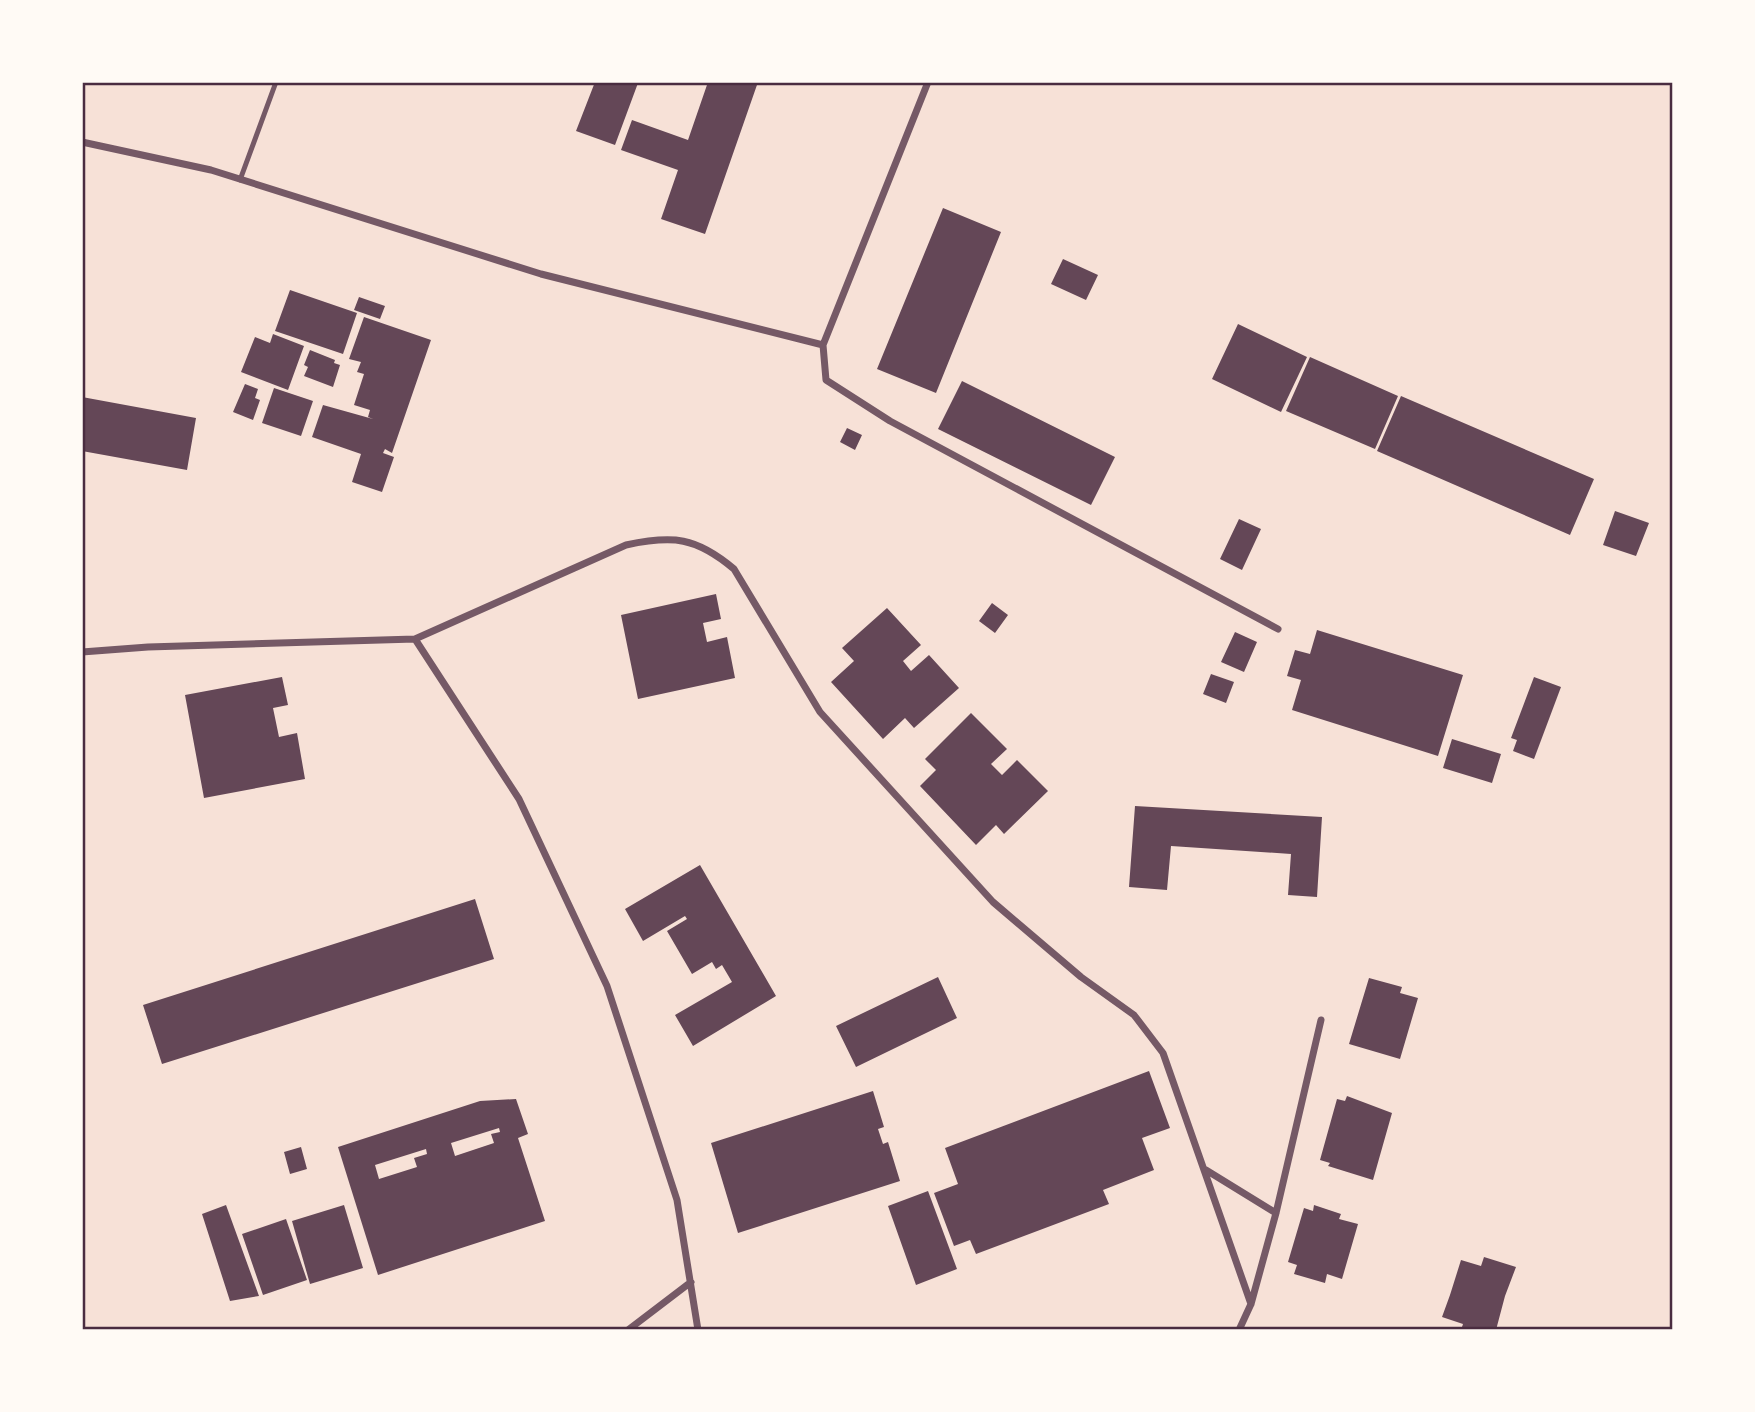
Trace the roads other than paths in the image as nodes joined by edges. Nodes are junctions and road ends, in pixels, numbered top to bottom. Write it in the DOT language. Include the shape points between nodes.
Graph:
graph roads {
  1 [pos="276,82"];
  2 [pos="928,82"];
  3 [pos="82,142"];
  4 [pos="240,180"];
  5 [pos="823,345"];
  6 [pos="1278,629"];
  7 [pos="415,639"];
  8 [pos="82,652"];
  9 [pos="1321,1020"];
  10 [pos="1206,1169"];
  11 [pos="1276,1213"];
  12 [pos="691,1282"];
  13 [pos="1251,1304"];
  14 [pos="628,1330"];
  15 [pos="698,1330"];
  16 [pos="1238,1330"];
  1 -- 4 [label="lane"];
  2 -- 5 [label="street"];
  3 -- 4 [label="street"];
  4 -- 5 [label="street" via="541,274"];
  5 -- 6 [label="street" via="826,380 890,421"];
  7 -- 8 [label="street"];
  7 -- 10 [label="street" via="626,545 659,538 685,540 713,552 734,569 820,712 838,732 993,902 1134,1015 1163,1053"];
  7 -- 12 [label="street" via="519,799 607,986 677,1200"];
  9 -- 11 [label="street"];
  10 -- 11 [label="street"];
  10 -- 13 [label="street"];
  11 -- 13 [label="street"];
  12 -- 14 [label="street"];
  12 -- 15 [label="street"];
  13 -- 16 [label="street"];
}
